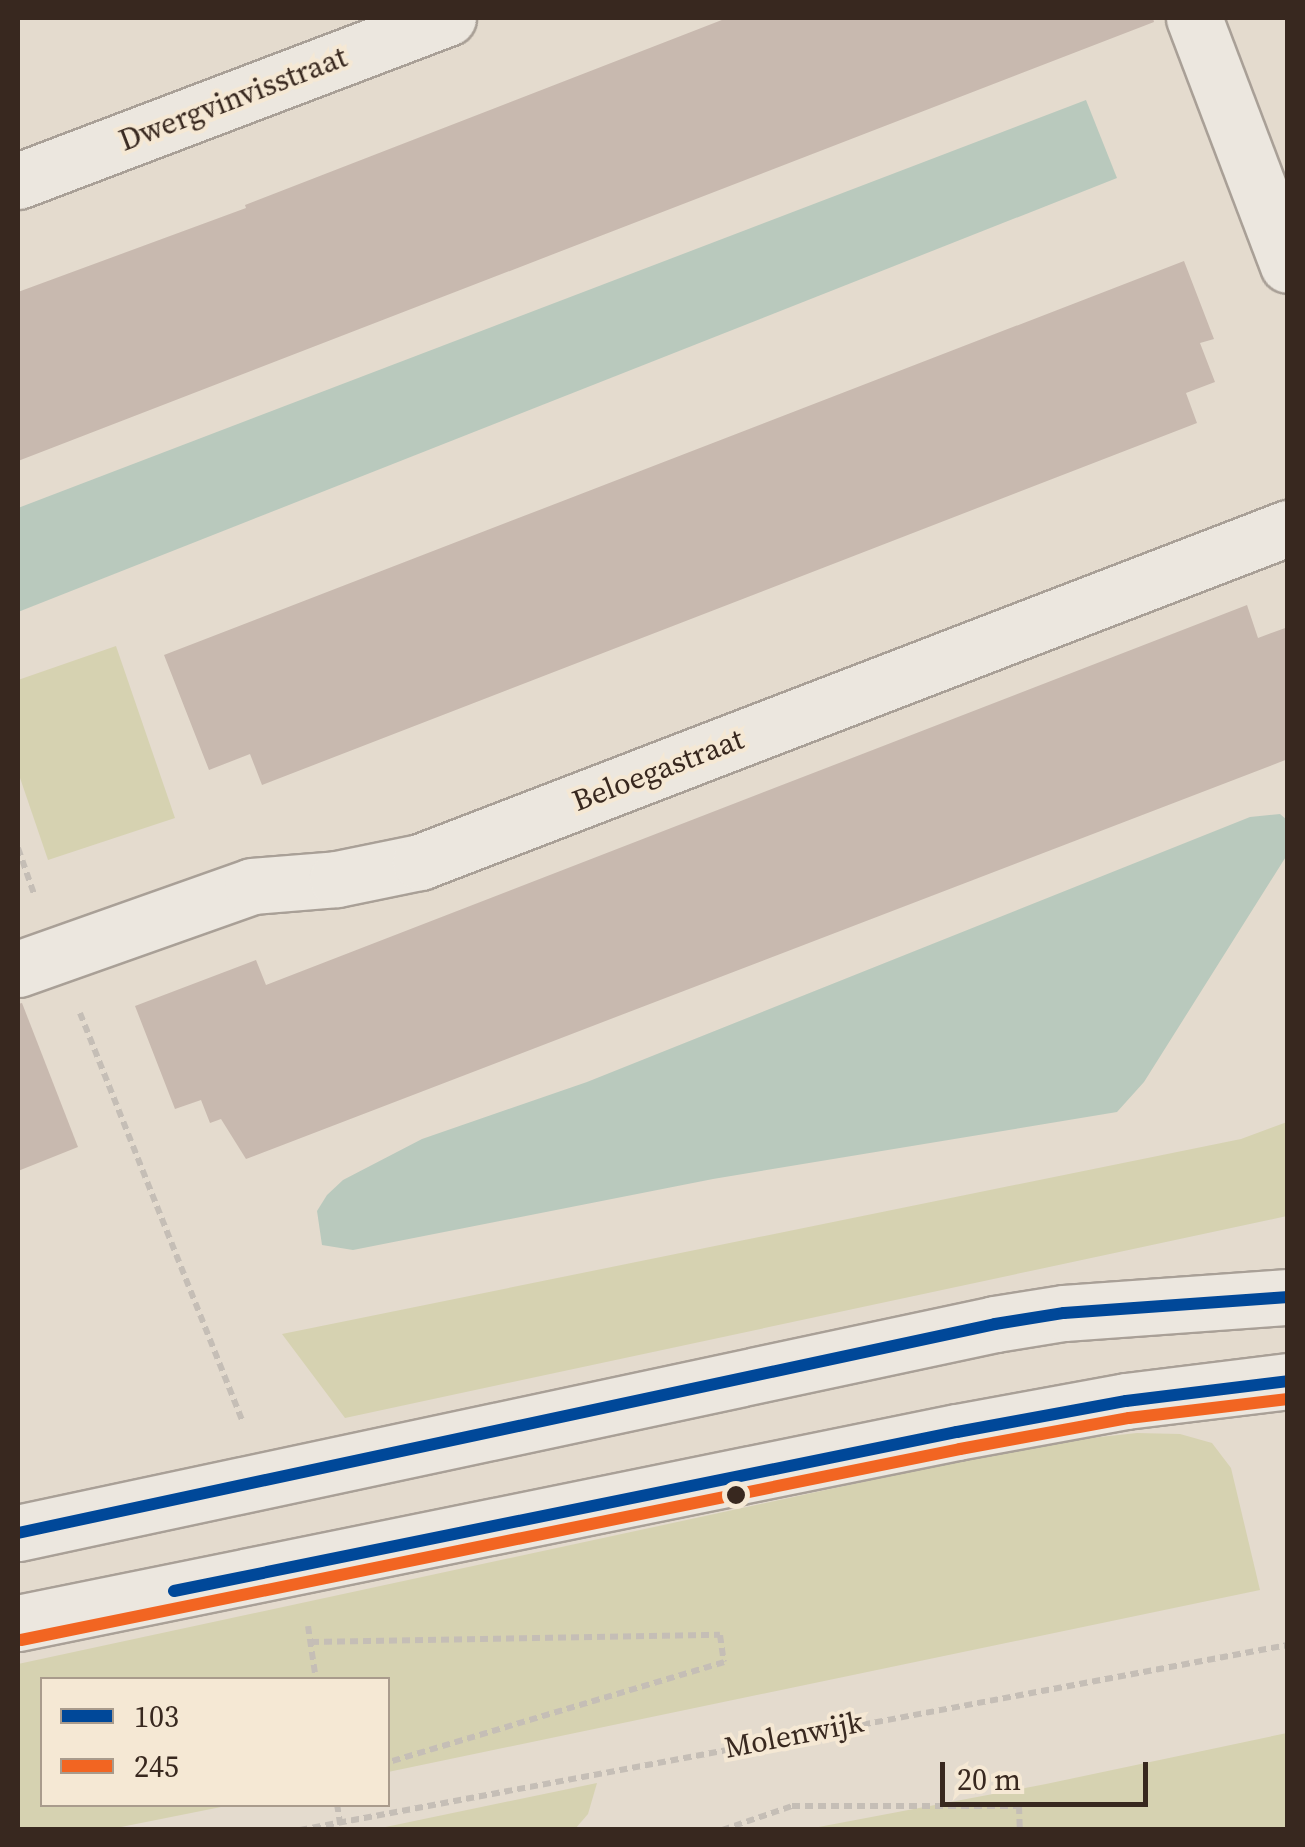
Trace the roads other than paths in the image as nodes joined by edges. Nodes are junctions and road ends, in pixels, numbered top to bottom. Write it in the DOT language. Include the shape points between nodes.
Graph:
graph roads {
  1 [pos="448,18"];
  2 [pos="1194,18"];
  3 [pos="18,181"];
  4 [pos="1288,264"];
  5 [pos="1288,528"];
  6 [pos="37,962"];
  7 [pos="1288,1297"];
  8 [pos="1288,1381"];
  9 [pos="18,1533"];
  10 [pos="18,1623"];
  1 -- 3 [label="street, Dwergvinvisstraat"];
  2 -- 4 [label="street"];
  5 -- 6 [label="street, Beloegastraat" via="420,862 337,879 252,886"];
  7 -- 9 [label="street" via="995,1324"];
  8 -- 10 [label="street" via="1032,1418"];
}
